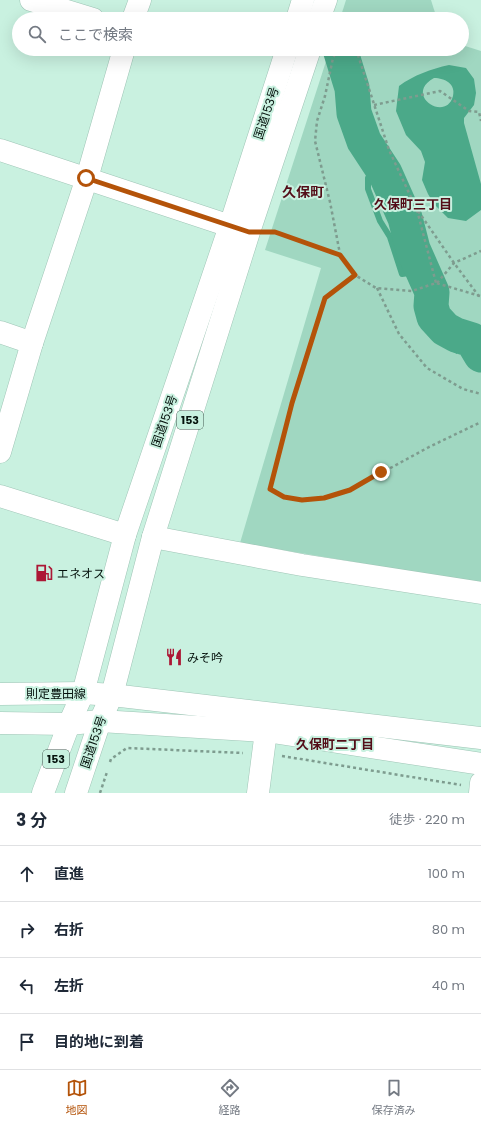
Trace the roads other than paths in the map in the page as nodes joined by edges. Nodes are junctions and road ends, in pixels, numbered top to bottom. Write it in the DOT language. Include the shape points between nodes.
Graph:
graph roads {
  1 [pos="31,0"];
  2 [pos="140,0"];
  3 [pos="303,0"];
  4 [pos="326,0"];
  5 [pos="70,12"];
  6 [pos="136,12"];
  7 [pos="299,12"];
  8 [pos="322,12"];
  9 [pos="122,56"];
  10 [pos="285,56"];
  11 [pos="307,56"];
  12 [pos="0,150"];
  13 [pos="86,178"];
  14 [pos="240,229"];
  15 [pos="0,332"];
  16 [pos="32,343"];
  17 [pos="0,452"];
  18 [pos="0,496"];
  19 [pos="125,535"];
  20 [pos="153,537"];
  21 [pos="481,593"];
  22 [pos="83,692"];
  23 [pos="0,694"];
  24 [pos="112,695"];
  25 [pos="100,721"];
  26 [pos="0,724"];
  27 [pos="69,724"];
  28 [pos="266,731"];
  29 [pos="481,738"];
  30 [pos="481,764"];
  31 [pos="481,783"];
  32 [pos="43,793"];
  33 [pos="76,793"];
  34 [pos="258,793"];
  35 [pos="480,793"];
  1 -- 5 [label="main road"];
  2 -- 6 [label="main road"];
  3 -- 7 [label="main road"];
  4 -- 8 [label="main road"];
  9 -- 13 [label="main road"];
  10 -- 14 [label="main road, 国道153号 / 153"];
  11 -- 14 [label="main road, 国道153号 / 153"];
  12 -- 13 [label="main road"];
  13 -- 14 [label="main road"];
  13 -- 16 [label="main road"];
  14 -- 19 [label="main road, 国道153号 / 153"];
  14 -- 20 [label="main road, 国道153号 / 153"];
  15 -- 16 [label="main road"];
  16 -- 17 [label="main road"];
  18 -- 19 [label="main road"];
  19 -- 22 [label="main road, 国道153号 / 153"];
  20 -- 21 [label="main road" via="302,565"];
  20 -- 24 [label="main road, 国道153号 / 153"];
  22 -- 23 [label="main road, 則定豊田線"];
  22 -- 24 [label="main road, 則定豊田線"];
  22 -- 27 [label="main road, 国道153号 / 153"];
  24 -- 25 [label="main road, 国道153号 / 153"];
  24 -- 29 [label="main road, 則定豊田線"];
  25 -- 27 [label="main road"];
  25 -- 28 [label="main road"];
  25 -- 33 [label="main road, 国道153号 / 153"];
  26 -- 27 [label="main road"];
  27 -- 32 [label="main road, 国道153号 / 153"];
  28 -- 30 [label="main road"];
  28 -- 34 [label="main road"];
  31 -- 35 [label="main road"];
}
